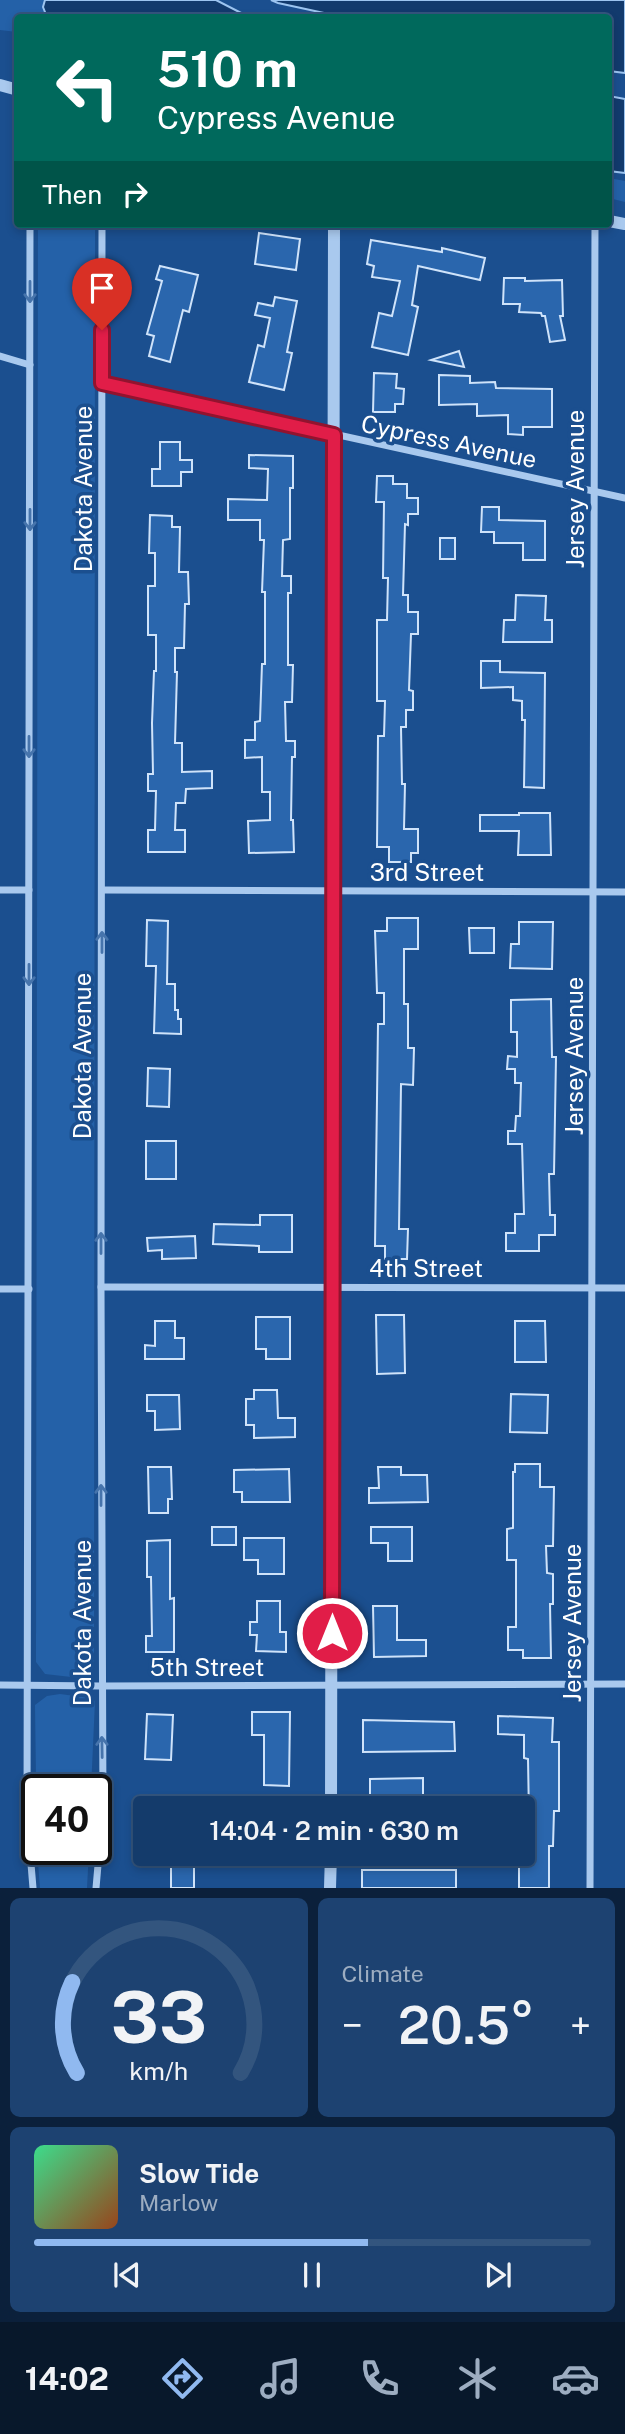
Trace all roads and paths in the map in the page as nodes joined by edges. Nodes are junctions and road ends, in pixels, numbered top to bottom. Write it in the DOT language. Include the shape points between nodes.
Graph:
graph roads {
  1 [pos="30,228"];
  2 [pos="102,228"];
  3 [pos="334,228"];
  4 [pos="595,228"];
  5 [pos="0,356"];
  6 [pos="30,365"];
  7 [pos="102,383"];
  8 [pos="334,435"];
  9 [pos="594,492"];
  10 [pos="625,498"];
  11 [pos="0,890"];
  12 [pos="29,890"];
  13 [pos="102,890"];
  14 [pos="332,891"];
  15 [pos="594,892"];
  16 [pos="625,892"];
  17 [pos="101,1287"];
  18 [pos="333,1287"];
  19 [pos="593,1288"];
  20 [pos="625,1288"];
  21 [pos="0,1289"];
  22 [pos="29,1289"];
  23 [pos="591,1683"];
  24 [pos="625,1684"];
  25 [pos="0,1685"];
  26 [pos="29,1685"];
  27 [pos="101,1686"];
  28 [pos="332,1686"];
  29 [pos="331,1796"];
  30 [pos="331,1866"];
  31 [pos="33,1888"];
  32 [pos="96,1888"];
  33 [pos="330,1888"];
  34 [pos="590,1888"];
  1 -- 6 [label="street, one-way"];
  2 -- 7 [label="street, Dakota Avenue"];
  3 -- 8 [label="street"];
  4 -- 9 [label="street, Jersey Avenue"];
  5 -- 6 [label="street"];
  6 -- 12 [label="street, one-way"];
  7 -- 8 [label="street, Cypress Avenue"];
  7 -- 13 [label="street, Dakota Avenue"];
  8 -- 9 [label="street, Cypress Avenue"];
  8 -- 14 [label="street"];
  9 -- 10 [label="street, Cypress Avenue"];
  9 -- 15 [label="street, Jersey Avenue"];
  11 -- 12 [label="street"];
  12 -- 22 [label="street, one-way"];
  13 -- 14 [label="street, 3rd Street"];
  17 -- 13 [label="street, Dakota Avenue, one-way"];
  14 -- 15 [label="street, 3rd Street"];
  14 -- 18 [label="street"];
  15 -- 16 [label="street, 3rd Street"];
  15 -- 19 [label="street, Jersey Avenue"];
  17 -- 18 [label="street, 4th Street"];
  27 -- 17 [label="street, Dakota Avenue, one-way"];
  18 -- 19 [label="street, 4th Street"];
  18 -- 28 [label="street"];
  19 -- 20 [label="street, 4th Street"];
  19 -- 23 [label="street, Jersey Avenue"];
  21 -- 22 [label="street"];
  22 -- 26 [label="street"];
  23 -- 24 [label="street, 5th Street"];
  23 -- 28 [label="street, 5th Street"];
  23 -- 34 [label="street, Jersey Avenue"];
  25 -- 26 [label="street, 5th Street"];
  26 -- 27 [label="street, 5th Street"];
  26 -- 31 [label="street" via="27,1816"];
  27 -- 28 [label="street, 5th Street"];
  32 -- 27 [label="street, Dakota Avenue, one-way" via="103,1808"];
  28 -- 29 [label="street"];
  30 -- 33 [label="street"];
}
